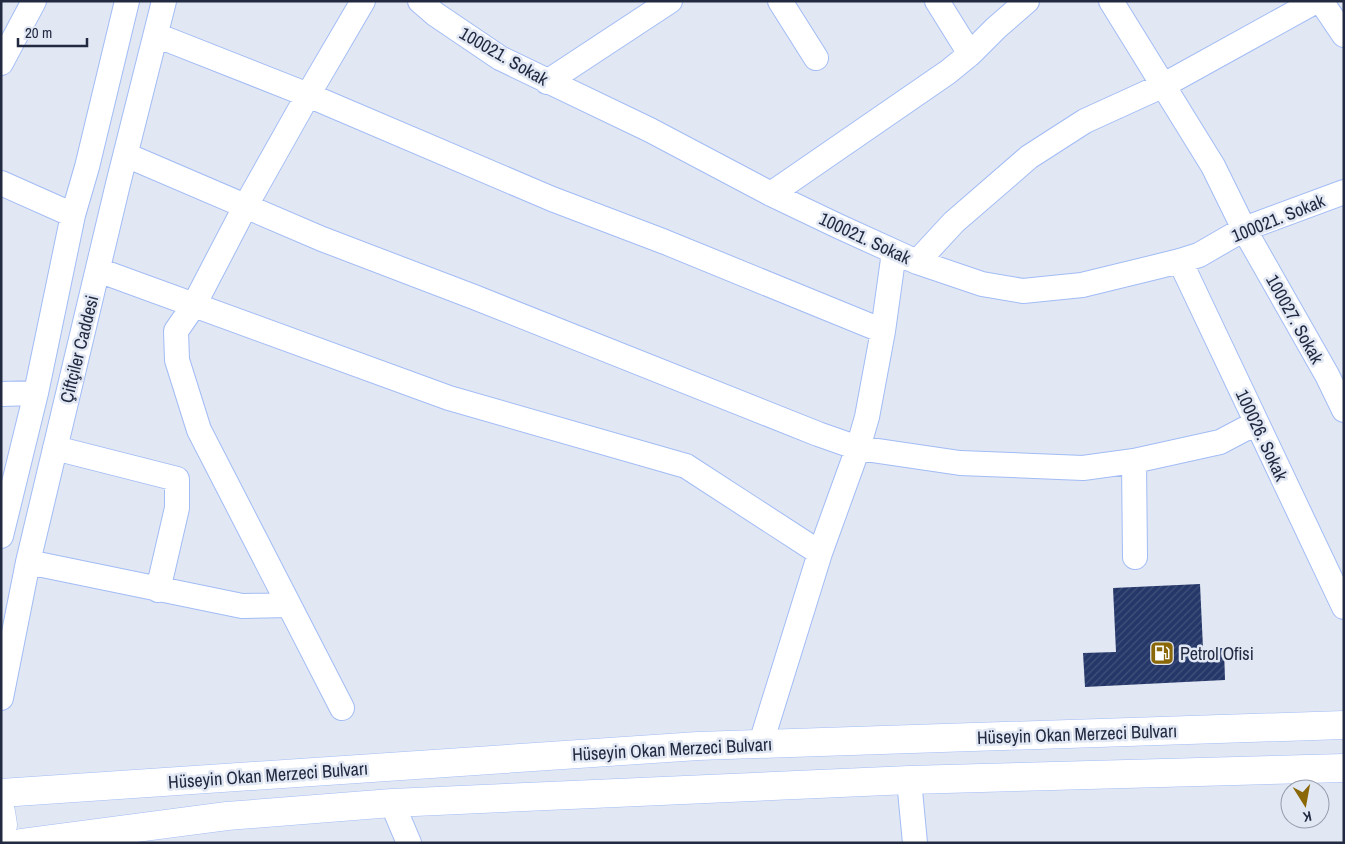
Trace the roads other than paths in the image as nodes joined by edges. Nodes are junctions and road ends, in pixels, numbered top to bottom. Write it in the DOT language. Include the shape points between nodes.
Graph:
graph roads {
  1 [pos="34,1"];
  2 [pos="127,1"];
  3 [pos="164,1"];
  4 [pos="363,1"];
  5 [pos="420,1"];
  6 [pos="670,1"];
  7 [pos="780,1"];
  8 [pos="937,1"];
  9 [pos="1027,1"];
  10 [pos="1111,1"];
  11 [pos="1316,1"];
  12 [pos="1321,1"];
  13 [pos="156,35"];
  14 [pos="1344,35"];
  15 [pos="970,54"];
  16 [pos="816,58"];
  17 [pos="1,63"];
  18 [pos="547,82"];
  19 [pos="1164,85"];
  20 [pos="308,95"];
  21 [pos="126,155"];
  22 [pos="1,183"];
  23 [pos="1344,192"];
  24 [pos="771,194"];
  25 [pos="245,207"];
  26 [pos="73,215"];
  27 [pos="1244,229"];
  28 [pos="894,252"];
  29 [pos="917,262"];
  30 [pos="1180,262"];
  31 [pos="98,270"];
  32 [pos="194,305"];
  33 [pos="883,331"];
  34 [pos="1335,370"];
  35 [pos="36,392"];
  36 [pos="1,394"];
  37 [pos="1344,410"];
  38 [pos="1256,423"];
  39 [pos="55,448"];
  40 [pos="858,448"];
  41 [pos="1134,461"];
  42 [pos="3,525"];
  43 [pos="820,553"];
  44 [pos="1135,558"];
  45 [pos="28,562"];
  46 [pos="158,590"];
  47 [pos="288,604"];
  48 [pos="1344,607"];
  49 [pos="1,698"];
  50 [pos="342,708"];
  51 [pos="1344,725"];
  52 [pos="761,744"];
  53 [pos="1344,768"];
  54 [pos="909,780"];
  55 [pos="1,793"];
  56 [pos="392,803"];
  57 [pos="1,812"];
  58 [pos="227,816"];
  59 [pos="1,833"];
  60 [pos="22,843"];
  61 [pos="139,843"];
  62 [pos="409,843"];
  63 [pos="915,843"];
  1 -- 17 [label="street"];
  2 -- 26 [label="street, Çiftçiler Caddesi" via="88,167"];
  3 -- 13 [label="street, Çiftçiler Caddesi"];
  4 -- 20 [label="street"];
  5 -- 18 [label="street, 100021. Sokak" via="500,58"];
  6 -- 18 [label="street"];
  7 -- 16 [label="street"];
  8 -- 15 [label="street"];
  9 -- 15 [label="street"];
  10 -- 19 [label="street, 100027. Sokak"];
  11 -- 19 [label="street"];
  12 -- 14 [label="street"];
  13 -- 20 [label="street"];
  13 -- 21 [label="street, Çiftçiler Caddesi"];
  15 -- 24 [label="street"];
  18 -- 24 [label="street, 100021. Sokak" via="650,130"];
  19 -- 27 [label="street, 100027. Sokak" via="1213,166"];
  19 -- 29 [label="street" via="1084,121 1029,157 954,222"];
  20 -- 25 [label="street"];
  20 -- 33 [label="street" via="552,198"];
  21 -- 25 [label="street"];
  21 -- 31 [label="street, Çiftçiler Caddesi"];
  22 -- 26 [label="street"];
  23 -- 27 [label="street, 100021. Sokak"];
  24 -- 28 [label="street, 100021. Sokak"];
  25 -- 32 [label="street"];
  25 -- 40 [label="street"];
  26 -- 35 [label="street, Çiftçiler Caddesi"];
  27 -- 30 [label="street, 100021. Sokak"];
  27 -- 34 [label="street, 100027. Sokak"];
  28 -- 29 [label="street, 100021. Sokak"];
  28 -- 33 [label="street"];
  29 -- 30 [label="street, 100021. Sokak" via="982,284 1023,291 1082,285"];
  30 -- 38 [label="street, 100026. Sokak"];
  31 -- 32 [label="street"];
  31 -- 39 [label="street, Çiftçiler Caddesi"];
  32 -- 43 [label="street" via="449,398 686,466"];
  32 -- 47 [label="street" via="176,331 177,360 199,430"];
  33 -- 40 [label="street"];
  34 -- 37 [label="street, 100027. Sokak"];
  35 -- 36 [label="street"];
  35 -- 42 [label="street, Çiftçiler Caddesi"];
  38 -- 41 [label="street" via="1220,442"];
  38 -- 48 [label="street, 100026. Sokak"];
  39 -- 45 [label="street, Çiftçiler Caddesi"];
  39 -- 46 [label="street" via="177,479 177,508"];
  40 -- 41 [label="street" via="970,464 1083,468"];
  40 -- 43 [label="street"];
  41 -- 44 [label="street"];
  43 -- 52 [label="street"];
  45 -- 46 [label="street"];
  45 -- 49 [label="street, Çiftçiler Caddesi"];
  46 -- 47 [label="street" via="242,606"];
  47 -- 50 [label="street"];
  51 -- 52 [label="main road, Hüseyin Okan Merzeci Bulvarı"];
  52 -- 55 [label="main road, Hüseyin Okan Merzeci Bulvarı" via="688,746"];
  53 -- 54 [label="main road, Hüseyin Okan Merzeci Bulvarı"];
  54 -- 56 [label="main road, Hüseyin Okan Merzeci Bulvarı"];
  54 -- 63 [label="street"];
  56 -- 58 [label="main road, Hüseyin Okan Merzeci Bulvarı"];
  56 -- 62 [label="street"];
  57 -- 59 [label="main road"];
  58 -- 60 [label="main road, Hüseyin Okan Merzeci Bulvarı"];
  58 -- 61 [label="main road" via="156,833"];
}
